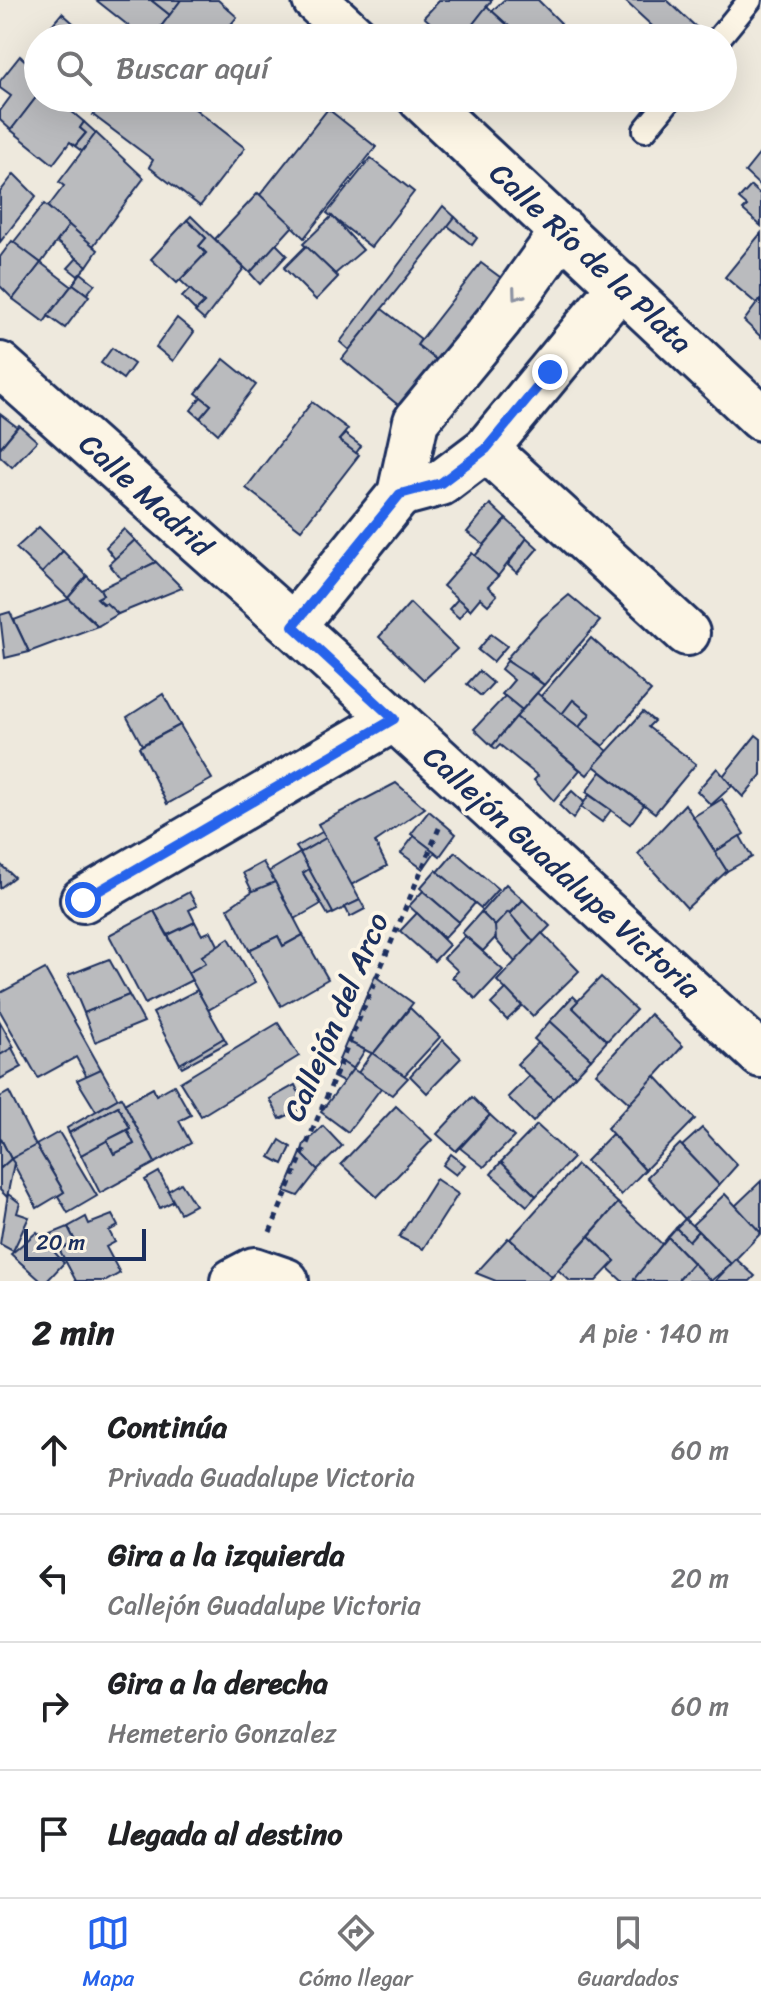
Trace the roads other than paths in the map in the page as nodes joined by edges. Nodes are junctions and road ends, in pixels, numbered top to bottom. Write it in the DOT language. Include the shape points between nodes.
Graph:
graph roads {
  1 [pos="315,0"];
  2 [pos="750,0"];
  3 [pos="341,24"];
  4 [pos="730,24"];
  5 [pos="435,112"];
  6 [pos="660,112"];
  7 [pos="645,130"];
  8 [pos="563,231"];
  9 [pos="621,285"];
  10 [pos="0,365"];
  11 [pos="761,418"];
  12 [pos="486,449"];
  13 [pos="400,494"];
  14 [pos="293,626"];
  15 [pos="687,633"];
  16 [pos="394,719"];
  17 [pos="83,900"];
  18 [pos="761,1055"];
  1 -- 3 [label="street"];
  2 -- 4 [label="lane"];
  5 -- 8 [label="street, Calle Río de la Plata"];
  6 -- 7 [label="lane"];
  8 -- 9 [label="street, Calle Río de la Plata"];
  8 -- 13 [label="street, one-way" via="500,319 416,421"];
  9 -- 11 [label="street, Calle Río de la Plata"];
  9 -- 12 [label="street"];
  10 -- 14 [label="street, Calle Madrid"];
  12 -- 13 [label="street" via="441,483"];
  12 -- 15 [label="street"];
  13 -- 14 [label="street"];
  14 -- 16 [label="street, Callejón Guadalupe Victoria"];
  16 -- 17 [label="street"];
  16 -- 18 [label="street, Callejón Guadalupe Victoria"];
}
